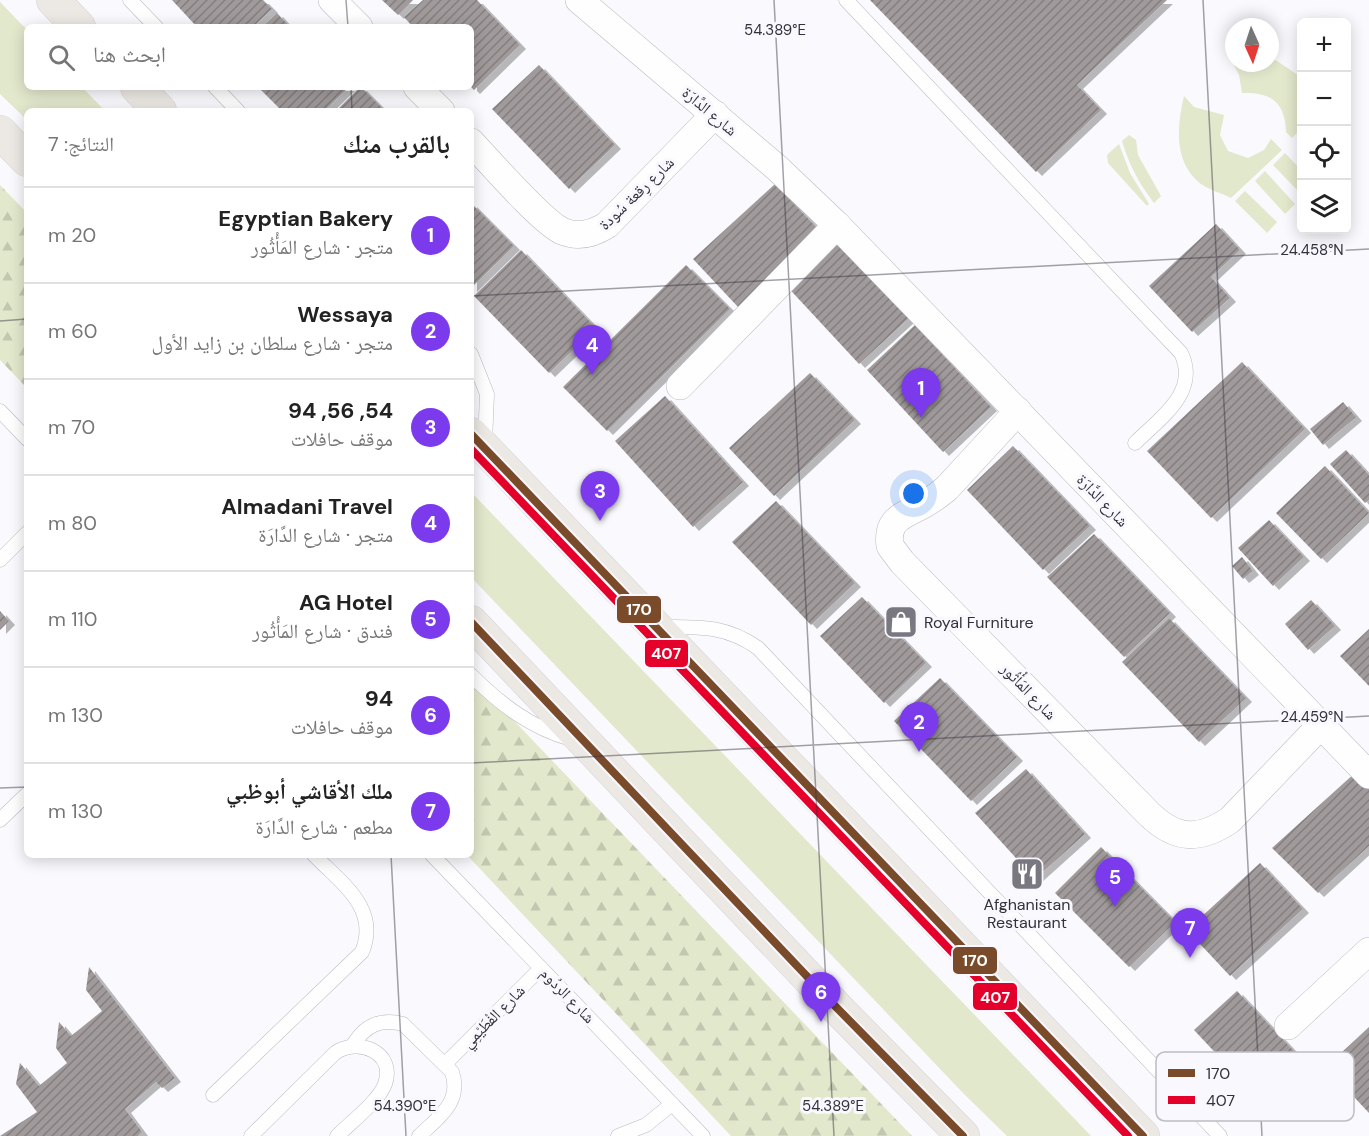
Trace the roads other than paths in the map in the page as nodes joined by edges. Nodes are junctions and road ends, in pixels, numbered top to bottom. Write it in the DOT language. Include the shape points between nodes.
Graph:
graph roads {
  1 [pos="53,0"];
  2 [pos="130,0"];
  3 [pos="332,0"];
  4 [pos="579,0"];
  5 [pos="846,0"];
  6 [pos="76,24"];
  7 [pos="153,24"];
  8 [pos="356,24"];
  9 [pos="140,90"];
  10 [pos="218,90"];
  11 [pos="420,90"];
  12 [pos="157,108"];
  13 [pos="235,108"];
  14 [pos="438,108"];
  15 [pos="715,114"];
  16 [pos="0,132"];
  17 [pos="474,145"];
  18 [pos="24,157"];
  19 [pos="837,225"];
  20 [pos="474,362"];
  21 [pos="680,386"];
  22 [pos="0,411"];
  23 [pos="1018,411"];
  24 [pos="24,436"];
  25 [pos="478,441"];
  26 [pos="1135,443"];
  27 [pos="24,536"];
  28 [pos="0,560"];
  29 [pos="474,625"];
  30 [pos="656,627"];
  31 [pos="474,678"];
  32 [pos="1321,724"];
  33 [pos="587,744"];
  34 [pos="1369,775"];
  35 [pos="24,797"];
  36 [pos="0,820"];
  37 [pos="323,858"];
  38 [pos="435,858"];
  39 [pos="1369,951"];
  40 [pos="542,968"];
  41 [pos="1288,1026"];
  42 [pos="353,1045"];
  43 [pos="446,1064"];
  44 [pos="1156,1068"];
  45 [pos="213,1095"];
  46 [pos="672,1104"];
  47 [pos="1206,1121"];
  48 [pos="251,1136"];
  49 [pos="337,1136"];
  50 [pos="419,1136"];
  51 [pos="618,1136"];
  52 [pos="703,1136"];
  53 [pos="963,1136"];
  54 [pos="1143,1136"];
  55 [pos="1220,1136"];
  1 -- 6 [label="main road"];
  2 -- 7 [label="lane"];
  3 -- 8 [label="street"];
  4 -- 15 [label="street, شارع الدَّارَة"];
  5 -- 26 [label="lane" via="1181,353 1188,373 1184,391"];
  9 -- 12 [label="main road"];
  10 -- 13 [label="lane"];
  11 -- 14 [label="street"];
  15 -- 17 [label="street, شارع رِقعة سُودة" via="606,225 585,235 551,224"];
  15 -- 19 [label="street, شارع الدَّارَة"];
  16 -- 18 [label="main road"];
  19 -- 21 [label="street"];
  19 -- 23 [label="street, شارع الدَّارَة"];
  20 -- 25 [label="lane" via="487,394"];
  22 -- 24 [label="lane"];
  23 -- 32 [label="street, شارع الدَّارَة"];
  23 -- 32 [label="street, شارع المَأْثُور" via="947,488 897,518 891,526 890,546 902,562 1149,814 1179,834 1197,835 1230,820"];
  25 -- 30 [label="main road"];
  27 -- 28 [label="lane"];
  29 -- 33 [label="main road"];
  30 -- 44 [label="lane" via="724,630 758,648"];
  30 -- 54 [label="main road"];
  31 -- 33 [label="lane" via="514,713 553,733"];
  32 -- 34 [label="street, شارع الدَّارَة"];
  33 -- 53 [label="main road"];
  35 -- 36 [label="lane"];
  37 -- 45 [label="lane" via="362,907 368,927 362,952"];
  38 -- 40 [label="lane, شارع الردُوم"];
  39 -- 41 [label="street"];
  40 -- 43 [label="lane, شارع الفْطَيْمِي"];
  40 -- 46 [label="lane, شارع الردُوم"];
  42 -- 43 [label="lane" via="366,1028 394,1022 403,1024"];
  42 -- 48 [label="lane" via="335,1053"];
  42 -- 49 [label="lane" via="364,1046 380,1056 385,1064 386,1083"];
  43 -- 50 [label="lane" via="455,1082 455,1094 451,1104"];
  46 -- 51 [label="lane" via="646,1125"];
  46 -- 52 [label="lane, شارع الردُوم"];
  47 -- 55 [label="lane"];
}
